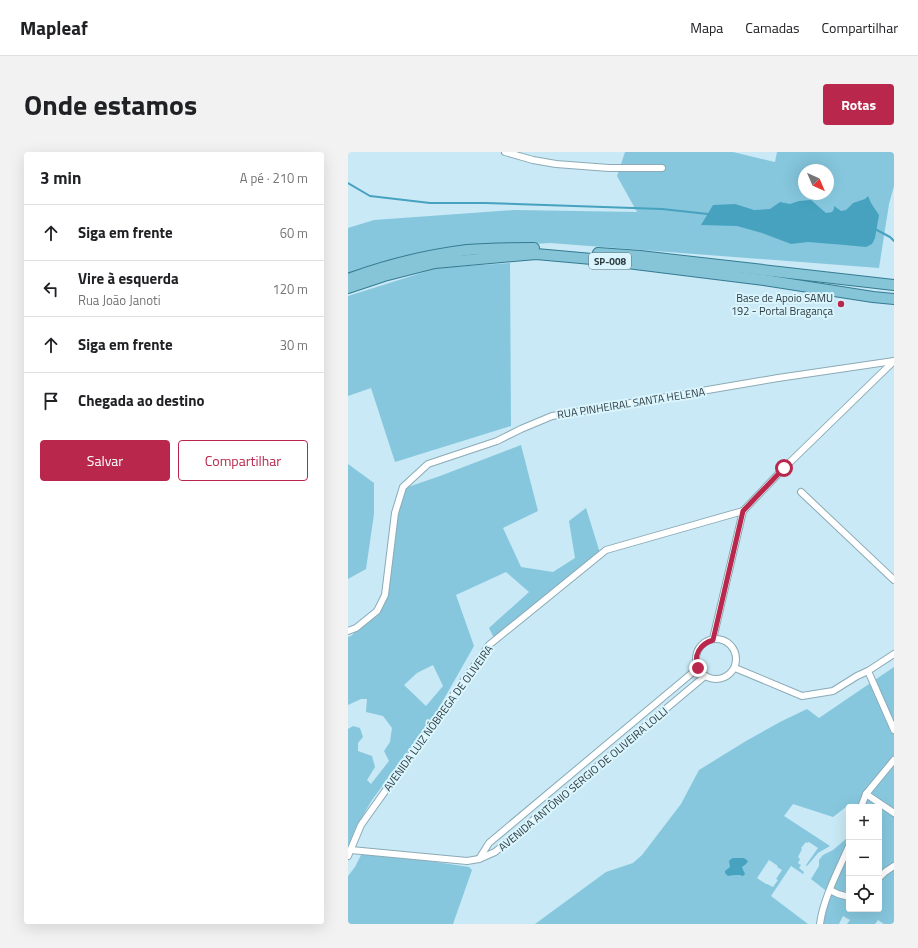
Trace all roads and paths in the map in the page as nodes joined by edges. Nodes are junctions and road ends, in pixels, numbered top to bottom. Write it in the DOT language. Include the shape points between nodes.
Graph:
graph roads {
  1 [pos="505,152"];
  2 [pos="662,168"];
  3 [pos="348,280"];
  4 [pos="894,285"];
  5 [pos="348,288"];
  6 [pos="894,299"];
  7 [pos="894,361"];
  8 [pos="801,492"];
  9 [pos="743,511"];
  10 [pos="894,580"];
  11 [pos="348,632"];
  12 [pos="713,640"];
  13 [pos="894,654"];
  14 [pos="698,668"];
  15 [pos="735,668"];
  16 [pos="868,671"];
  17 [pos="705,676"];
  18 [pos="894,730"];
  19 [pos="894,760"];
  20 [pos="866,794"];
  21 [pos="863,804"];
  22 [pos="894,813"];
  23 [pos="351,850"];
  24 [pos="846,853"];
  25 [pos="348,856"];
  26 [pos="479,859"];
  27 [pos="894,866"];
  28 [pos="881,876"];
  29 [pos="830,890"];
  30 [pos="846,896"];
  31 [pos="820,924"];
  1 -- 2 [label="street" via="556,164"];
  3 -- 4 [label="main road, SP-008" via="368,272 467,250 538,248 640,256"];
  5 -- 6 [label="main road, SP-008" via="436,263 536,254 764,280"];
  7 -- 9 [label="street"];
  7 -- 11 [label="street, RUA PINHEIRAL SANTA HELENA" via="552,416 497,441 428,464 403,487 395,513 385,595 377,611"];
  8 -- 10 [label="street"];
  9 -- 12 [label="street"];
  9 -- 23 [label="street, AVENIDA LUIZ NÓBREGA DE OLIVEIRA" via="606,550 489,645 361,825"];
  12 -- 14 [label="street" via="702,645 698,651"];
  12 -- 15 [label="street" via="719,639 730,644 736,656"];
  13 -- 16 [label="street"];
  14 -- 17 [label="street"];
  14 -- 26 [label="street, AVENIDA ANTÔNIO SERGIO DE OLIVEIRA LOLLI" via="490,843"];
  15 -- 16 [label="street" via="802,696 833,691"];
  15 -- 17 [label="street" via="731,674 718,680"];
  16 -- 18 [label="street"];
  17 -- 26 [label="street, AVENIDA ANTÔNIO SERGIO DE OLIVEIRA LOLLI" via="495,852"];
  19 -- 20 [label="street"];
  20 -- 21 [label="street"];
  20 -- 22 [label="street"];
  23 -- 25 [label="street, AVENIDA LUIZ NÓBREGA DE OLIVEIRA"];
  23 -- 26 [label="street" via="467,861"];
  24 -- 29 [label="street"];
  27 -- 28 [label="street"];
  29 -- 30 [label="street"];
  29 -- 31 [label="street"];
}
